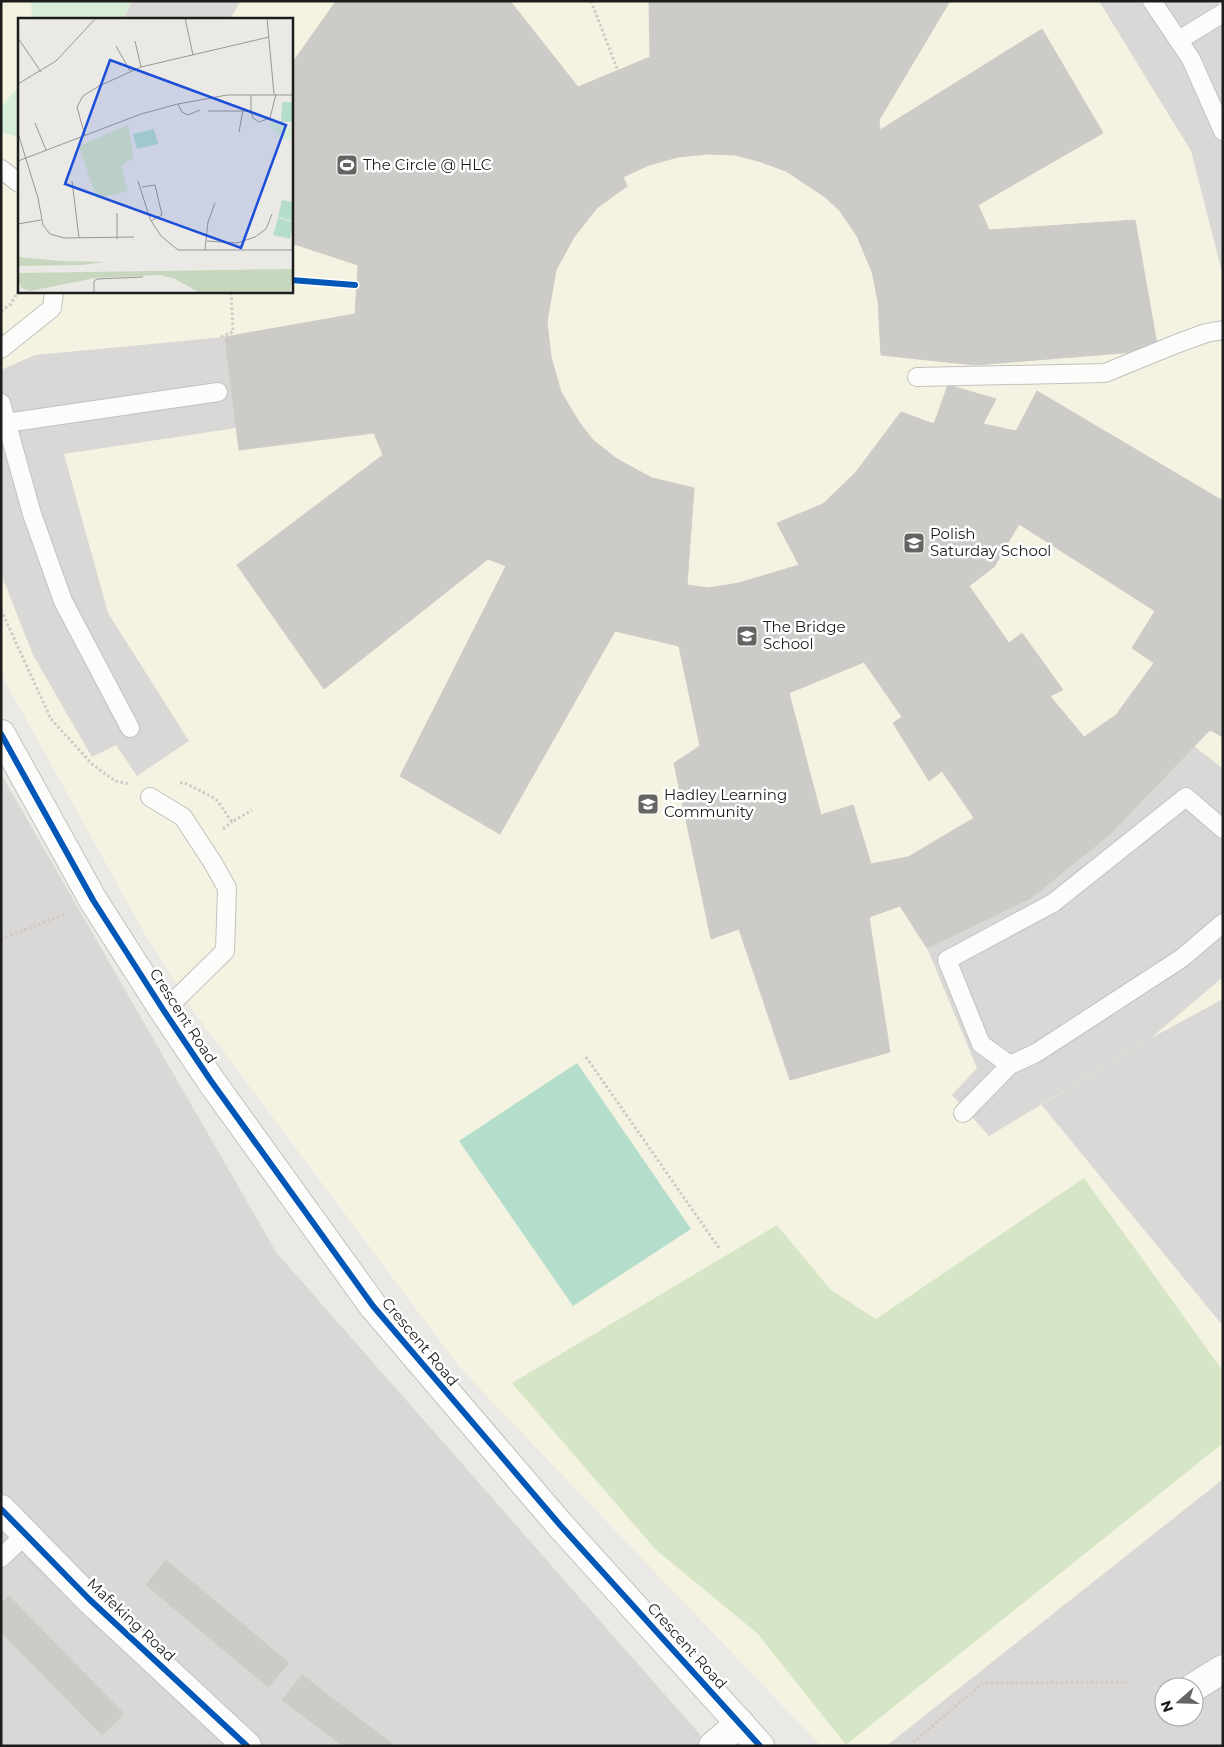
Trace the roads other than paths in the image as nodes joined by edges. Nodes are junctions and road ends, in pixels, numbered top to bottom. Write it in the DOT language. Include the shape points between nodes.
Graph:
graph roads {
  1 [pos="1152,1"];
  2 [pos="1223,13"];
  3 [pos="1179,40"];
  4 [pos="1223,131"];
  5 [pos="1,169"];
  6 [pos="18,182"];
  7 [pos="54,292"];
  8 [pos="1223,330"];
  9 [pos="1,349"];
  10 [pos="917,377"];
  11 [pos="218,392"];
  12 [pos="1,403"];
  13 [pos="6,423"];
  14 [pos="130,728"];
  15 [pos="1,734"];
  16 [pos="150,797"];
  17 [pos="1223,830"];
  18 [pos="1223,923"];
  19 [pos="164,1011"];
  20 [pos="1010,1065"];
  21 [pos="963,1113"];
  22 [pos="1,1509"];
  23 [pos="26,1534"];
  24 [pos="1,1558"];
  25 [pos="1223,1669"];
  26 [pos="1204,1681"];
  27 [pos="740,1723"];
  28 [pos="247,1746"];
  29 [pos="713,1746"];
  30 [pos="760,1746"];
  1 -- 3 [label="lane"];
  2 -- 3 [label="lane"];
  3 -- 4 [label="lane" via="1192,59"];
  5 -- 6 [label="lane"];
  7 -- 9 [label="lane" via="52,308"];
  8 -- 10 [label="lane" via="1206,333 1105,373"];
  11 -- 13 [label="lane"];
  12 -- 13 [label="lane"];
  13 -- 14 [label="lane" via="32,514 63,601"];
  15 -- 19 [label="street, Crescent Road" via="100,911"];
  16 -- 19 [label="lane" via="183,817 227,888 225,951"];
  17 -- 20 [label="lane" via="1186,797 1053,903 947,960 981,1044"];
  18 -- 20 [label="lane" via="1182,958 1036,1053"];
  19 -- 27 [label="street, Crescent Road" via="373,1306 560,1525"];
  20 -- 21 [label="lane"];
  22 -- 23 [label="street, Mafeking Road"];
  23 -- 24 [label="lane"];
  23 -- 28 [label="street, Mafeking Road" via="89,1599"];
  25 -- 26 [label="street"];
  27 -- 29 [label="street"];
  27 -- 30 [label="street, Crescent Road"];
}
